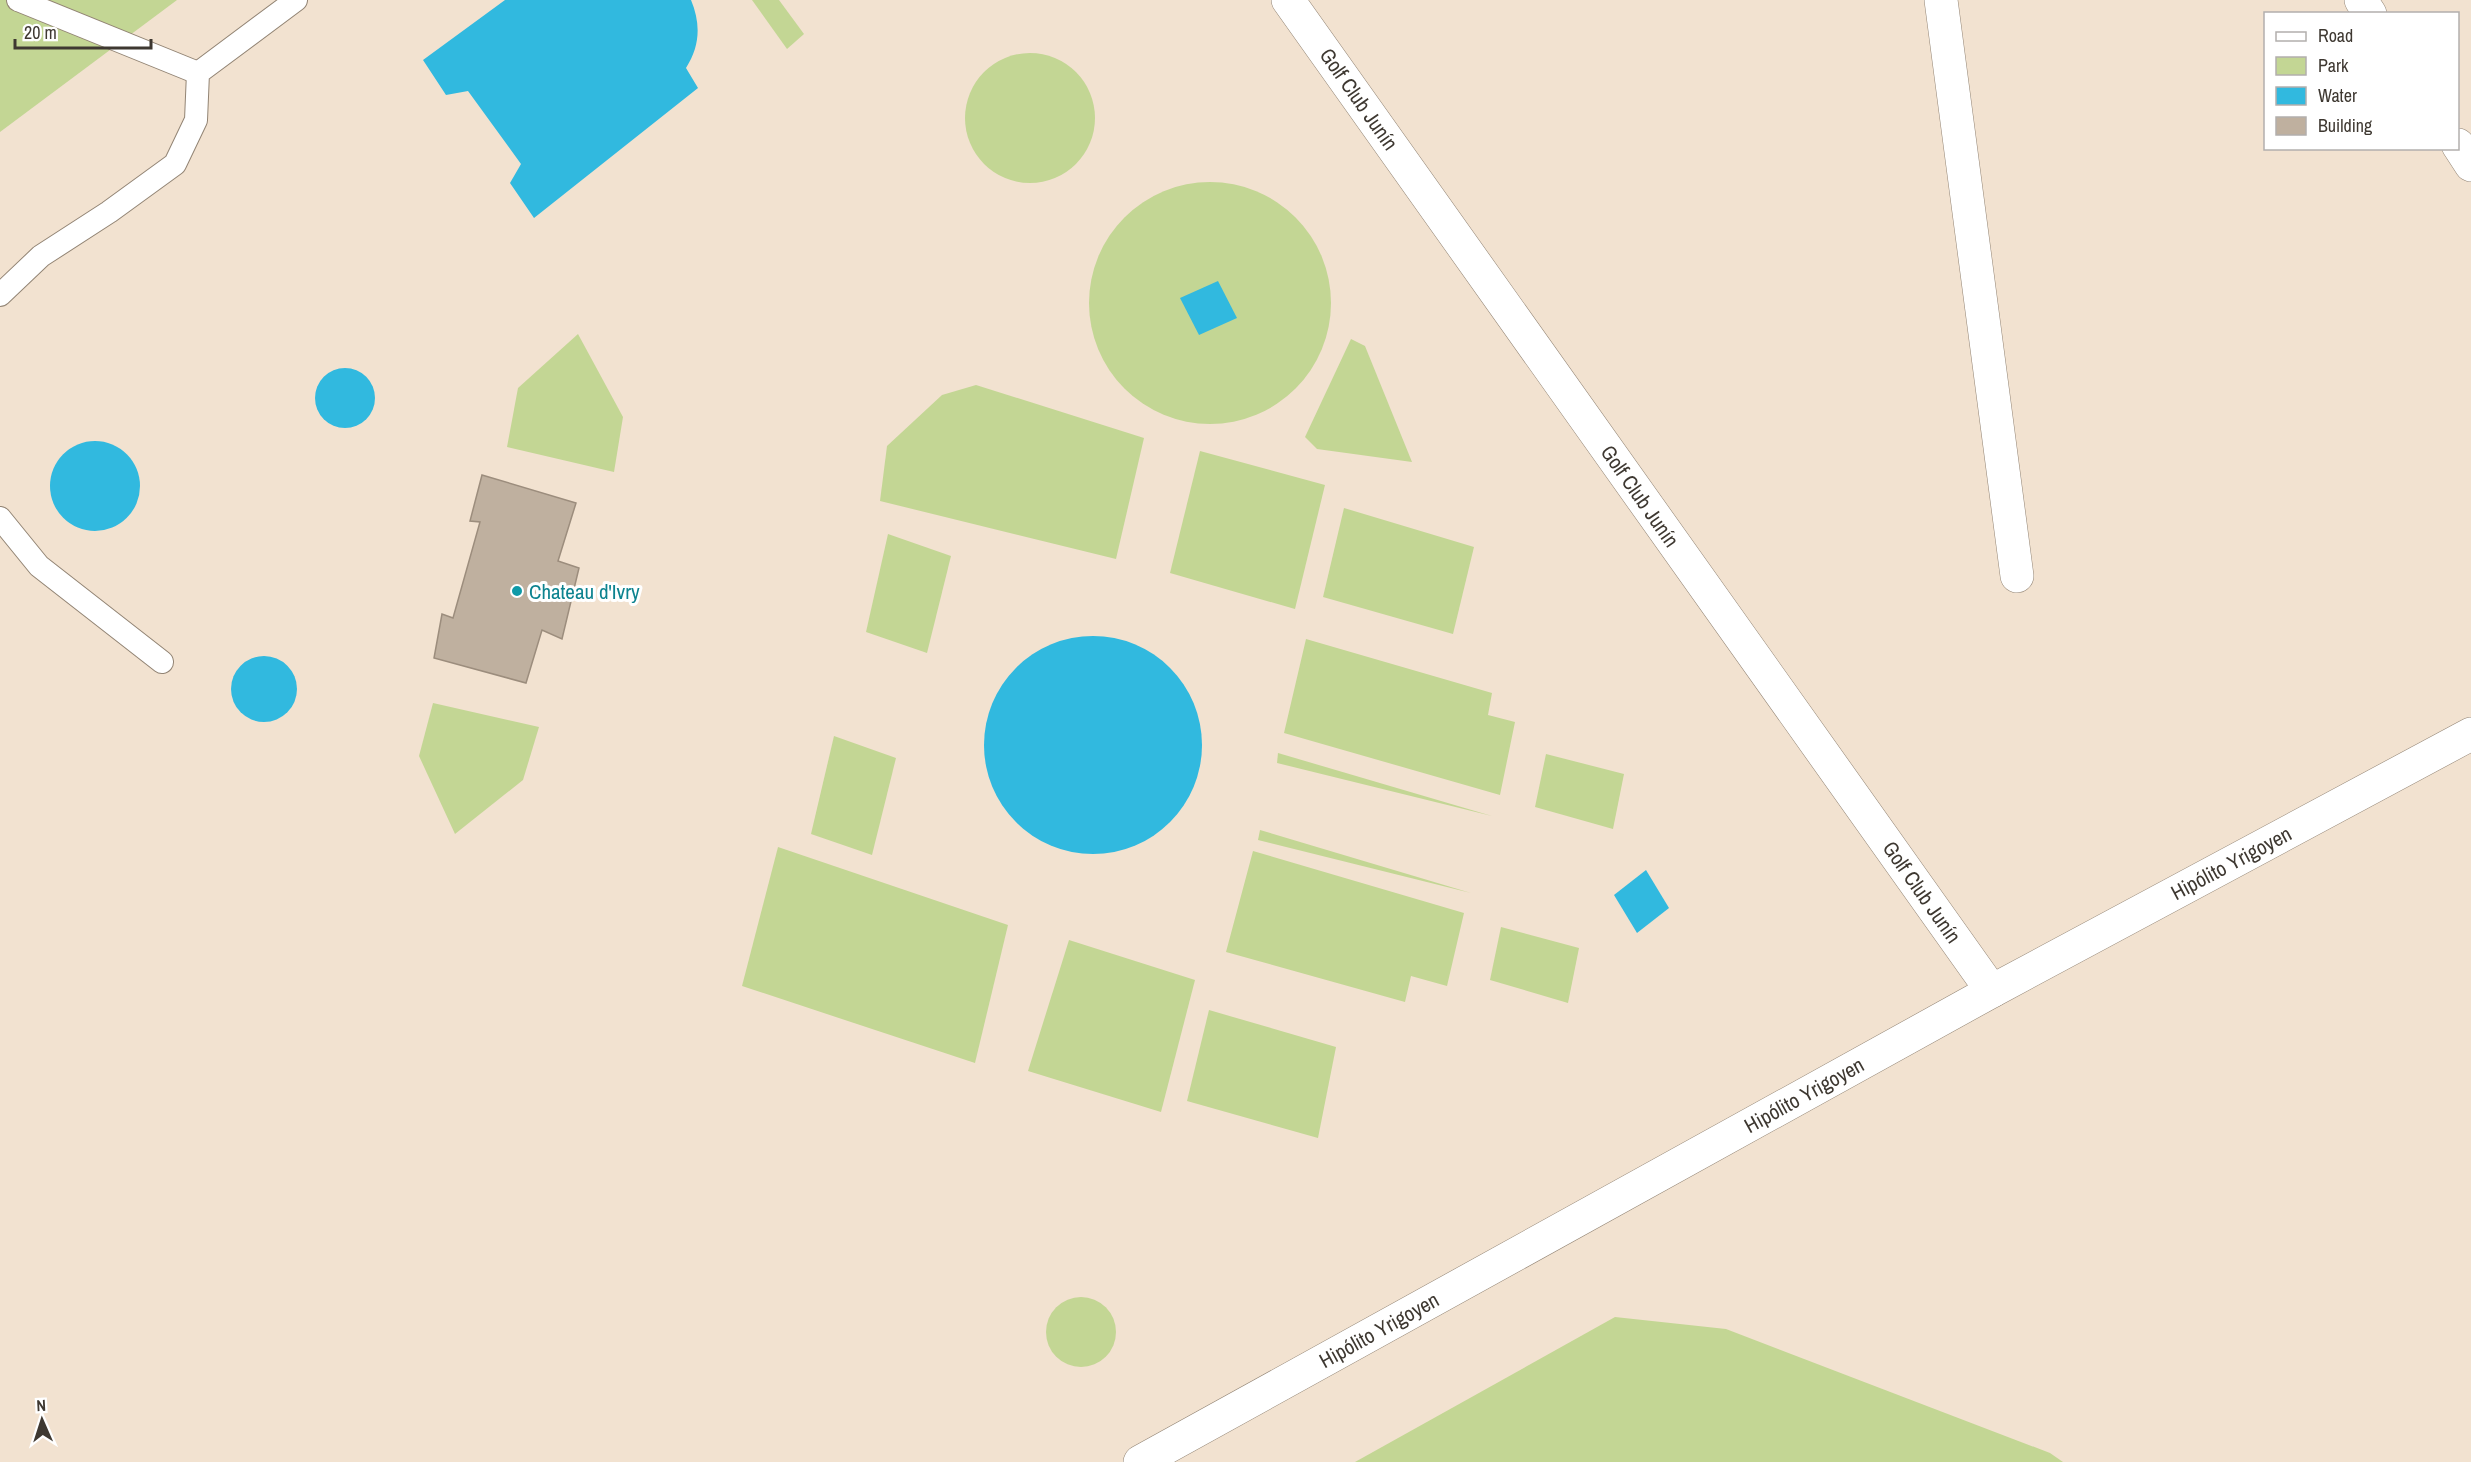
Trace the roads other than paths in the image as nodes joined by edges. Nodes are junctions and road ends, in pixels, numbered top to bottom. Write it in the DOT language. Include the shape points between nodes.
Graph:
graph roads {
  1 [pos="18,0"];
  2 [pos="296,0"];
  3 [pos="1288,0"];
  4 [pos="1941,0"];
  5 [pos="198,73"];
  6 [pos="2459,148"];
  7 [pos="2471,165"];
  8 [pos="0,295"];
  9 [pos="0,518"];
  10 [pos="2017,576"];
  11 [pos="162,662"];
  12 [pos="2471,734"];
  13 [pos="1992,991"];
  14 [pos="1140,1462"];
  1 -- 5 [label="lane"];
  2 -- 5 [label="lane"];
  3 -- 13 [label="street, Golf Club Junín"];
  4 -- 10 [label="street"];
  5 -- 8 [label="lane" via="196,120 175,164 41,255"];
  6 -- 7 [label="street"];
  9 -- 11 [label="lane" via="39,566"];
  12 -- 13 [label="street, Hipólito Yrigoyen"];
  13 -- 14 [label="street, Hipólito Yrigoyen"];
}
